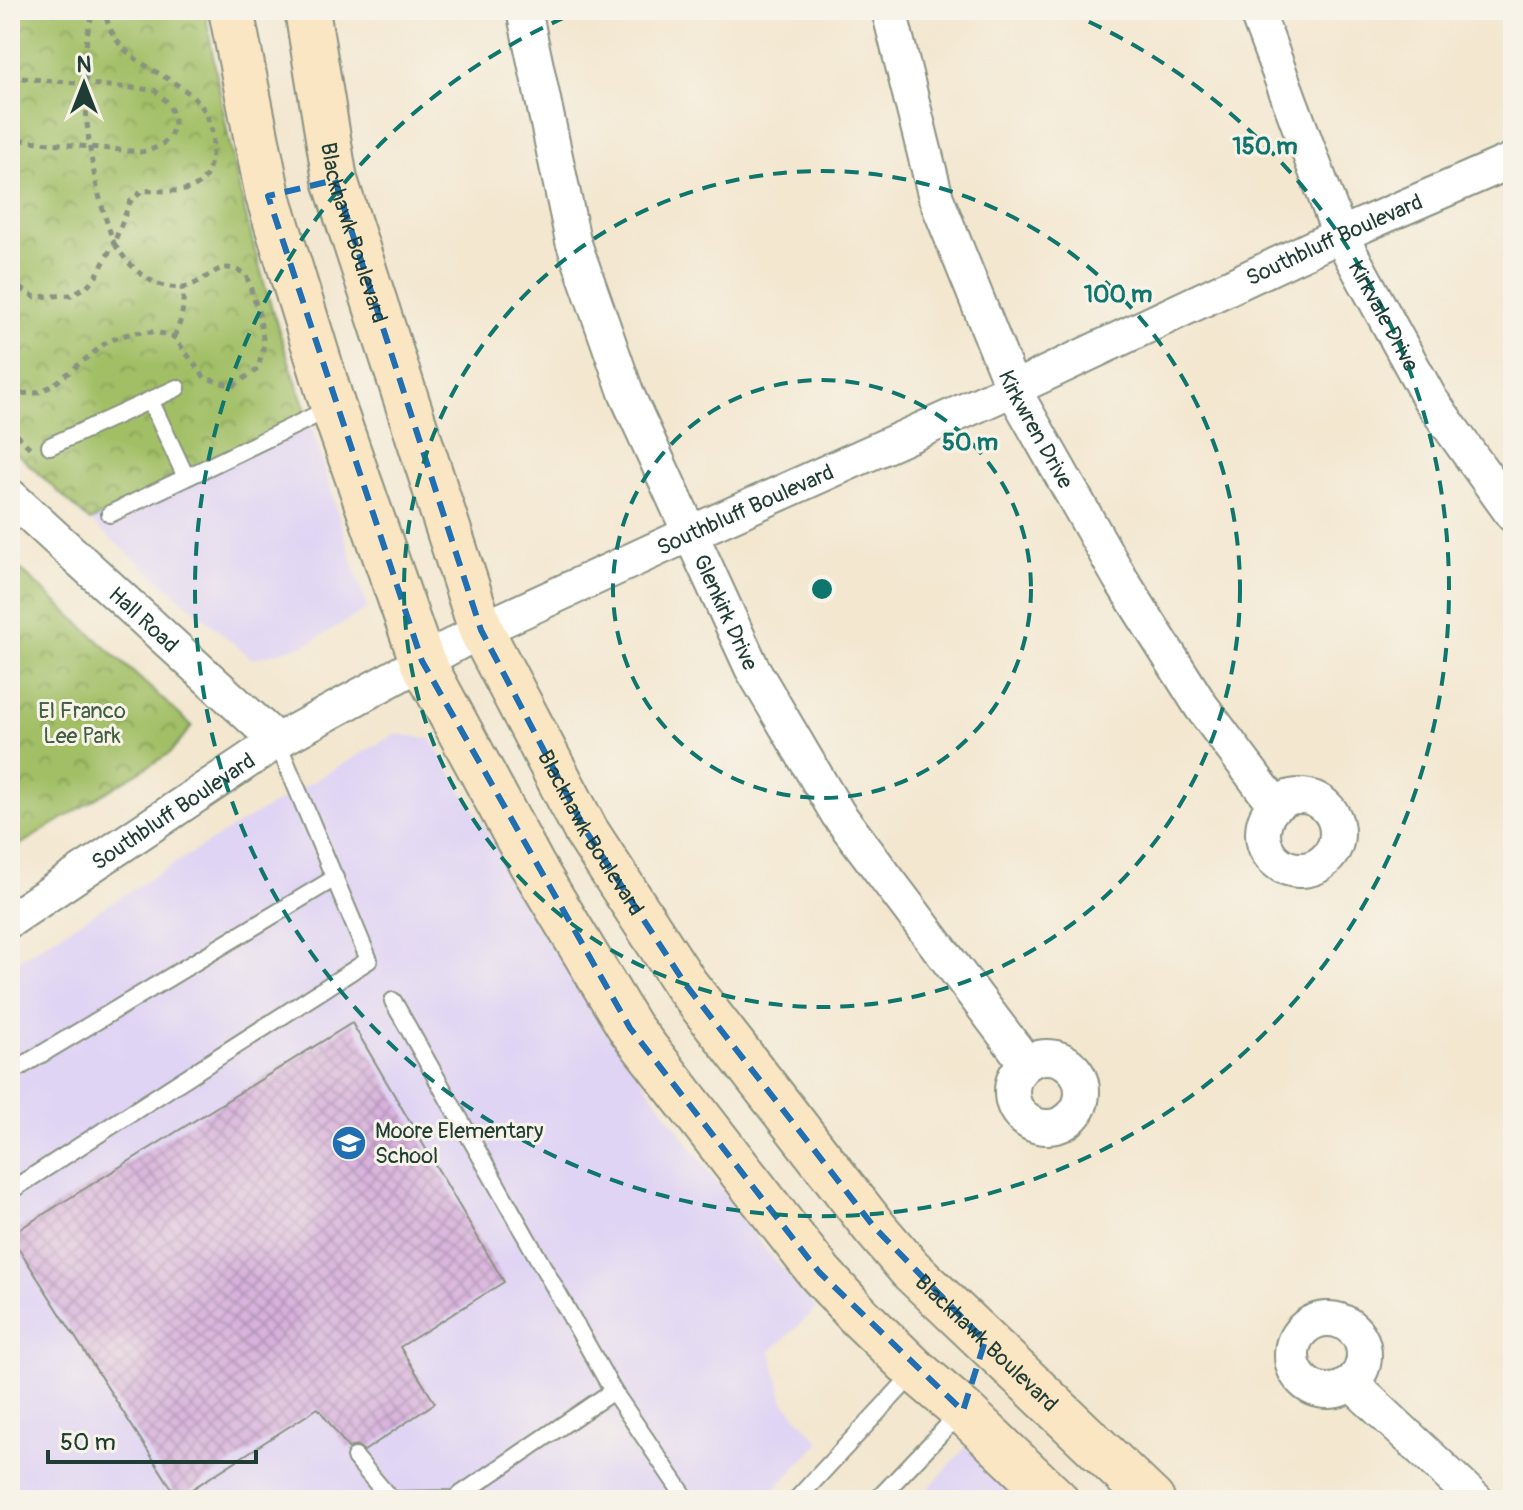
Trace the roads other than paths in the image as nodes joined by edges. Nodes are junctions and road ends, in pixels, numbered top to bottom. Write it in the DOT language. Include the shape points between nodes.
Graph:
graph roads {
  1 [pos="231,10"];
  2 [pos="307,10"];
  3 [pos="524,10"];
  4 [pos="889,10"];
  5 [pos="1256,10"];
  6 [pos="1513,160"];
  7 [pos="335,180"];
  8 [pos="268,196"];
  9 [pos="1340,235"];
  10 [pos="177,388"];
  11 [pos="1013,389"];
  12 [pos="150,400"];
  13 [pos="333,407"];
  14 [pos="50,446"];
  15 [pos="186,477"];
  16 [pos="10,496"];
  17 [pos="110,514"];
  18 [pos="1513,515"];
  19 [pos="689,534"];
  20 [pos="481,630"];
  21 [pos="422,661"];
  22 [pos="277,741"];
  23 [pos="1275,805"];
  24 [pos="586,831"];
  25 [pos="532,865"];
  26 [pos="335,878"];
  27 [pos="10,920"];
  28 [pos="393,1001"];
  29 [pos="1026,1063"];
  30 [pos="10,1073"];
  31 [pos="10,1191"];
  32 [pos="985,1341"];
  33 [pos="916,1371"];
  34 [pos="1351,1383"];
  35 [pos="613,1391"];
  36 [pos="963,1411"];
  37 [pos="355,1457"];
  38 [pos="687,1500"];
  39 [pos="796,1500"];
  40 [pos="877,1500"];
  41 [pos="1056,1500"];
  42 [pos="1152,1500"];
  43 [pos="1476,1500"];
  1 -- 8 [label="main road"];
  2 -- 7 [label="main road, Blackhawk Boulevard"];
  3 -- 19 [label="street, Glenkirk Drive" via="573,241 627,395"];
  4 -- 11 [label="street, Kirkwren Drive" via="936,198"];
  5 -- 9 [label="street, Kirkvale Drive"];
  6 -- 9 [label="street, Southbluff Boulevard"];
  7 -- 8 [label="main road"];
  7 -- 20 [label="main road, Blackhawk Boulevard"];
  8 -- 13 [label="main road"];
  9 -- 11 [label="street, Southbluff Boulevard"];
  9 -- 18 [label="street, Kirkvale Drive" via="1430,399"];
  10 -- 12 [label="lane"];
  11 -- 19 [label="street, Southbluff Boulevard"];
  11 -- 23 [label="street, Kirkwren Drive" via="1128,591 1201,706"];
  12 -- 14 [label="lane"];
  12 -- 15 [label="lane"];
  13 -- 15 [label="lane"];
  13 -- 21 [label="main road"];
  15 -- 17 [label="lane"];
  16 -- 22 [label="street, Hall Road"];
  19 -- 20 [label="street, Southbluff Boulevard"];
  19 -- 29 [label="street, Glenkirk Drive" via="752,668 838,814"];
  20 -- 21 [label="street, Southbluff Boulevard"];
  20 -- 24 [label="main road, Blackhawk Boulevard"];
  21 -- 22 [label="street, Southbluff Boulevard"];
  21 -- 25 [label="main road"];
  22 -- 26 [label="lane"];
  22 -- 27 [label="street, Southbluff Boulevard"];
  24 -- 25 [label="main road"];
  24 -- 32 [label="main road, Blackhawk Boulevard" via="686,985 874,1227"];
  25 -- 33 [label="main road" via="630,1028 819,1272"];
  26 -- 30 [label="lane"];
  26 -- 31 [label="lane" via="369,960"];
  28 -- 35 [label="lane"];
  32 -- 33 [label="main road"];
  32 -- 36 [label="main road"];
  32 -- 42 [label="main road, Blackhawk Boulevard"];
  33 -- 36 [label="main road"];
  33 -- 39 [label="lane"];
  34 -- 43 [label="street"];
  35 -- 37 [label="lane" via="454,1499 391,1500"];
  35 -- 38 [label="lane"];
  36 -- 40 [label="lane"];
  36 -- 41 [label="main road"];
}
